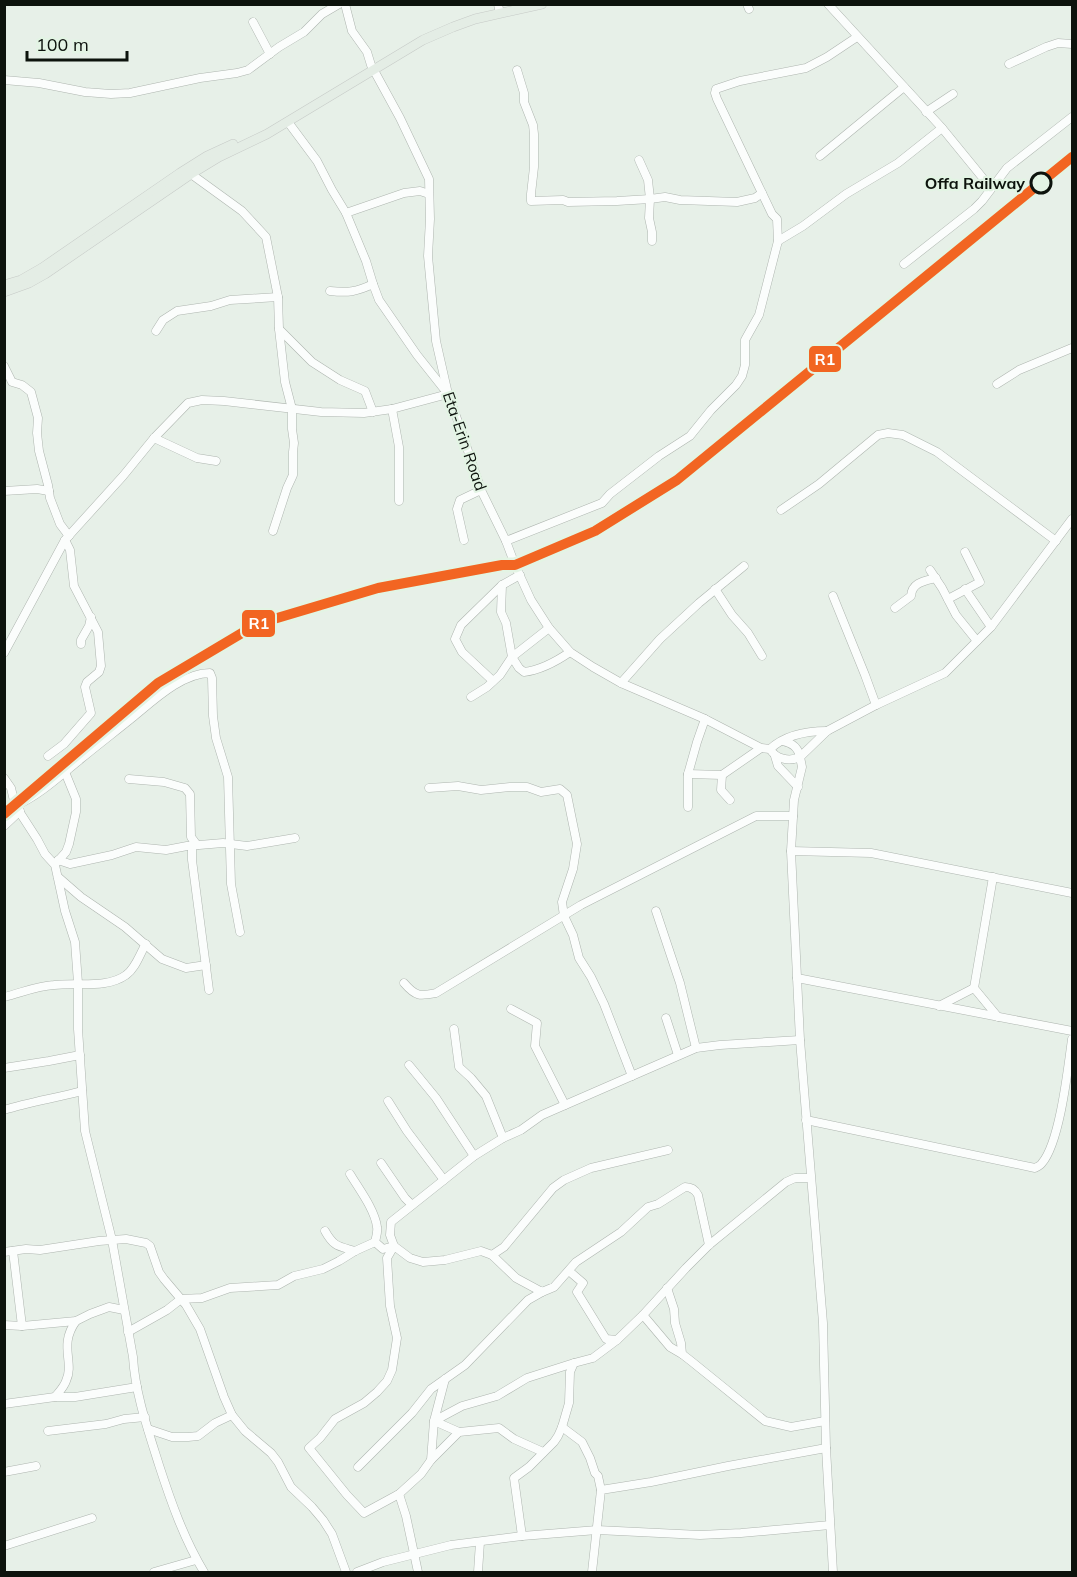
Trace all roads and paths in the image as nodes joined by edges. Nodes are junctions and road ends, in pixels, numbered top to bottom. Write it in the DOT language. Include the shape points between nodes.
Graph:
graph roads {
  1 [pos="339,4"];
  2 [pos="345,4"];
  3 [pos="516,4"];
  4 [pos="542,4"];
  5 [pos="828,4"];
  6 [pos="498,7"];
  7 [pos="253,22"];
  8 [pos="857,37"];
  9 [pos="1072,44"];
  10 [pos="270,54"];
  11 [pos="1009,64"];
  12 [pos="372,67"];
  13 [pos="517,70"];
  14 [pos="4,80"];
  15 [pos="904,87"];
  16 [pos="953,94"];
  17 [pos="926,112"];
  18 [pos="1072,117"];
  19 [pos="288,122"];
  20 [pos="942,128"];
  21 [pos="820,156"];
  22 [pos="639,160"];
  23 [pos="185,174"];
  24 [pos="991,188"];
  25 [pos="762,193"];
  26 [pos="429,194"];
  27 [pos="650,200"];
  28 [pos="346,213"];
  29 [pos="652,241"];
  30 [pos="778,241"];
  31 [pos="904,264"];
  32 [pos="373,284"];
  33 [pos="4,285"];
  34 [pos="330,291"];
  35 [pos="4,292"];
  36 [pos="278,297"];
  37 [pos="279,329"];
  38 [pos="156,331"];
  39 [pos="1072,348"];
  40 [pos="4,366"];
  41 [pos="997,384"];
  42 [pos="448,394"];
  43 [pos="292,409"];
  44 [pos="392,409"];
  45 [pos="373,412"];
  46 [pos="154,438"];
  47 [pos="216,461"];
  48 [pos="481,490"];
  49 [pos="4,491"];
  50 [pos="49,491"];
  51 [pos="399,501"];
  52 [pos="781,510"];
  53 [pos="1072,519"];
  54 [pos="273,531"];
  55 [pos="67,538"];
  56 [pos="464,540"];
  57 [pos="506,541"];
  58 [pos="1056,541"];
  59 [pos="965,552"];
  60 [pos="744,566"];
  61 [pos="930,570"];
  62 [pos="520,575"];
  63 [pos="936,578"];
  64 [pos="502,585"];
  65 [pos="715,589"];
  66 [pos="965,589"];
  67 [pos="833,596"];
  68 [pos="948,599"];
  69 [pos="895,608"];
  70 [pos="91,617"];
  71 [pos="992,627"];
  72 [pos="549,628"];
  73 [pos="977,641"];
  74 [pos="81,644"];
  75 [pos="570,652"];
  76 [pos="4,653"];
  77 [pos="762,656"];
  78 [pos="512,657"];
  79 [pos="494,681"];
  80 [pos="621,683"];
  81 [pos="471,697"];
  82 [pos="876,705"];
  83 [pos="705,719"];
  84 [pos="827,731"];
  85 [pos="783,741"];
  86 [pos="761,748"];
  87 [pos="773,753"];
  88 [pos="48,756"];
  89 [pos="800,757"];
  90 [pos="65,772"];
  91 [pos="688,774"];
  92 [pos="722,775"];
  93 [pos="4,778"];
  94 [pos="129,779"];
  95 [pos="798,787"];
  96 [pos="429,788"];
  97 [pos="8,791"];
  98 [pos="730,800"];
  99 [pos="688,807"];
  100 [pos="18,808"];
  101 [pos="793,816"];
  102 [pos="4,826"];
  103 [pos="295,838"];
  104 [pos="229,844"];
  105 [pos="195,845"];
  106 [pos="791,851"];
  107 [pos="57,862"];
  108 [pos="58,877"];
  109 [pos="993,877"];
  110 [pos="1072,893"];
  111 [pos="656,912"];
  112 [pos="564,916"];
  113 [pos="240,932"];
  114 [pos="146,944"];
  115 [pos="206,965"];
  116 [pos="797,978"];
  117 [pos="78,983"];
  118 [pos="404,983"];
  119 [pos="974,988"];
  120 [pos="209,990"];
  121 [pos="4,997"];
  122 [pos="939,1006"];
  123 [pos="511,1009"];
  124 [pos="998,1017"];
  125 [pos="666,1018"];
  126 [pos="454,1029"];
  127 [pos="1072,1030"];
  128 [pos="1072,1039"];
  129 [pos="800,1040"];
  130 [pos="696,1048"];
  131 [pos="80,1055"];
  132 [pos="678,1055"];
  133 [pos="409,1065"];
  134 [pos="4,1068"];
  135 [pos="632,1076"];
  136 [pos="82,1091"];
  137 [pos="388,1101"];
  138 [pos="565,1105"];
  139 [pos="4,1110"];
  140 [pos="806,1120"];
  141 [pos="503,1138"];
  142 [pos="668,1150"];
  143 [pos="474,1156"];
  144 [pos="381,1163"];
  145 [pos="350,1174"];
  146 [pos="810,1178"];
  147 [pos="444,1180"];
  148 [pos="412,1205"];
  149 [pos="324,1231"];
  150 [pos="112,1240"];
  151 [pos="375,1242"];
  152 [pos="335,1245"];
  153 [pos="710,1245"];
  154 [pos="394,1246"];
  155 [pos="9,1251"];
  156 [pos="355,1251"];
  157 [pos="492,1255"];
  158 [pos="339,1261"];
  159 [pos="569,1271"];
  160 [pos="667,1288"];
  161 [pos="542,1292"];
  162 [pos="120,1293"];
  163 [pos="181,1299"];
  164 [pos="109,1307"];
  165 [pos="124,1310"];
  166 [pos="643,1315"];
  167 [pos="76,1321"];
  168 [pos="4,1325"];
  169 [pos="22,1326"];
  170 [pos="128,1332"];
  171 [pos="616,1340"];
  172 [pos="682,1354"];
  173 [pos="574,1363"];
  174 [pos="445,1379"];
  175 [pos="137,1387"];
  176 [pos="55,1397"];
  177 [pos="4,1404"];
  178 [pos="232,1414"];
  179 [pos="145,1417"];
  180 [pos="434,1421"];
  181 [pos="825,1421"];
  182 [pos="562,1427"];
  183 [pos="148,1429"];
  184 [pos="48,1431"];
  185 [pos="459,1432"];
  186 [pos="826,1448"];
  187 [pos="543,1452"];
  188 [pos="431,1460"];
  189 [pos="36,1467"];
  190 [pos="358,1467"];
  191 [pos="4,1472"];
  192 [pos="601,1490"];
  193 [pos="399,1494"];
  194 [pos="92,1518"];
  195 [pos="830,1525"];
  196 [pos="597,1530"];
  197 [pos="522,1536"];
  198 [pos="480,1542"];
  199 [pos="4,1546"];
  200 [pos="413,1554"];
  201 [pos="196,1560"];
  202 [pos="154,1572"];
  203 [pos="204,1572"];
  204 [pos="346,1572"];
  205 [pos="361,1572"];
  206 [pos="418,1572"];
  207 [pos="478,1572"];
  208 [pos="592,1572"];
  209 [pos="834,1572"];
  1 -- 10 [label="street"];
  2 -- 12 [label="street, Eta-Erin Road" via="352,31"];
  3 -- 6 [label="main road"];
  4 -- 12 [label="main road" via="453,27"];
  5 -- 8 [label="street"];
  6 -- 12 [label="main road" via="437,27"];
  7 -- 10 [label="street"];
  8 -- 15 [label="street"];
  8 -- 25 [label="street" via="806,68 716,89 717,99"];
  9 -- 11 [label="street" via="1058,43"];
  10 -- 14 [label="street" via="248,70 130,93 85,92"];
  12 -- 19 [label="main road"];
  12 -- 23 [label="main road" via="271,125 207,156"];
  12 -- 26 [label="street, Eta-Erin Road" via="429,179"];
  13 -- 27 [label="street" via="534,134 531,201"];
  15 -- 17 [label="street"];
  15 -- 21 [label="street"];
  16 -- 17 [label="street"];
  17 -- 20 [label="street"];
  18 -- 24 [label="street" via="1007,168"];
  19 -- 23 [label="main road"];
  19 -- 28 [label="street" via="317,160"];
  20 -- 24 [label="street"];
  20 -- 30 [label="street" via="904,159"];
  22 -- 27 [label="street" via="647,175"];
  23 -- 33 [label="main road" via="42,268"];
  23 -- 35 [label="main road" via="55,268"];
  23 -- 36 [label="street" via="242,211 266,237"];
  24 -- 31 [label="street" via="974,209"];
  25 -- 27 [label="street" via="736,202 665,197"];
  25 -- 30 [label="street" via="777,219"];
  26 -- 28 [label="street" via="404,193"];
  26 -- 42 [label="street, Eta-Erin Road" via="436,341"];
  27 -- 29 [label="street"];
  28 -- 32 [label="street"];
  30 -- 57 [label="street" via="759,315 745,340 745,365 736,385 690,435 602,503"];
  32 -- 34 [label="street" via="352,292"];
  32 -- 42 [label="street" via="379,300"];
  36 -- 37 [label="street"];
  36 -- 38 [label="street" via="230,300 177,311 163,320"];
  37 -- 43 [label="street"];
  37 -- 45 [label="street" via="312,362 365,391"];
  39 -- 41 [label="street" via="1019,370"];
  40 -- 50 [label="street" via="12,382 32,392 39,451"];
  42 -- 44 [label="street"];
  42 -- 48 [label="street, Eta-Erin Road"];
  43 -- 45 [label="street"];
  43 -- 46 [label="street" via="202,400 188,403"];
  43 -- 54 [label="street" via="293,475"];
  44 -- 45 [label="street"];
  44 -- 51 [label="street" via="399,447"];
  46 -- 47 [label="street" via="197,458"];
  46 -- 55 [label="street"];
  48 -- 56 [label="street" via="460,500 457,509"];
  48 -- 57 [label="street, Eta-Erin Road"];
  49 -- 50 [label="street"];
  50 -- 55 [label="street"];
  52 -- 58 [label="street" via="878,435 888,432 937,452"];
  53 -- 58 [label="street"];
  55 -- 70 [label="street" via="74,586"];
  55 -- 76 [label="street"];
  57 -- 62 [label="street, Eta-Erin Road"];
  58 -- 71 [label="street"];
  59 -- 66 [label="street" via="980,582"];
  60 -- 65 [label="street"];
  61 -- 63 [label="street"];
  62 -- 64 [label="street"];
  62 -- 72 [label="street, Eta-Erin Road"];
  63 -- 68 [label="street"];
  63 -- 69 [label="street" via="918,583 911,596"];
  64 -- 78 [label="street" via="501,612 507,623"];
  64 -- 79 [label="street" via="461,625 455,639 462,652"];
  65 -- 77 [label="street"];
  65 -- 80 [label="street" via="660,639"];
  66 -- 68 [label="street"];
  66 -- 71 [label="street"];
  67 -- 82 [label="street"];
  68 -- 73 [label="street"];
  70 -- 74 [label="street"];
  70 -- 88 [label="street" via="98,632 101,666 85,687 92,713"];
  71 -- 73 [label="street"];
  72 -- 75 [label="street, Eta-Erin Road"];
  72 -- 78 [label="street"];
  73 -- 82 [label="street" via="945,672"];
  75 -- 78 [label="street" via="524,672"];
  75 -- 80 [label="street, Eta-Erin Road"];
  78 -- 79 [label="street"];
  79 -- 81 [label="street"];
  80 -- 83 [label="street, Eta-Erin Road"];
  82 -- 84 [label="street"];
  83 -- 86 [label="street, Eta-Erin Road"];
  83 -- 91 [label="street"];
  84 -- 85 [label="street" via="811,731"];
  84 -- 89 [label="street"];
  85 -- 87 [label="street"];
  85 -- 89 [label="street" via="792,743"];
  86 -- 87 [label="street, Eta-Erin Road"];
  86 -- 92 [label="street"];
  87 -- 89 [label="street, Eta-Erin Road" via="790,759"];
  87 -- 95 [label="street" via="778,766"];
  89 -- 95 [label="street"];
  90 -- 100 [label="street"];
  90 -- 104 [label="street" via="160,695 189,676 210,673 216,738 228,777"];
  90 -- 107 [label="street" via="76,799 76,812 66,852"];
  91 -- 92 [label="street"];
  91 -- 99 [label="street"];
  92 -- 98 [label="street" via="721,790"];
  93 -- 97 [label="street"];
  94 -- 105 [label="street" via="164,782 190,794 191,837"];
  95 -- 101 [label="street"];
  96 -- 112 [label="street" via="526,787 541,792 560,789 567,795 577,843 562,902"];
  97 -- 100 [label="street"];
  100 -- 102 [label="street"];
  100 -- 107 [label="street" via="45,854"];
  101 -- 106 [label="street"];
  101 -- 112 [label="street" via="756,816"];
  103 -- 104 [label="street" via="247,846"];
  104 -- 105 [label="street"];
  104 -- 113 [label="street"];
  105 -- 107 [label="street" via="166,850 136,847 70,864"];
  105 -- 115 [label="street" via="192,860"];
  106 -- 109 [label="street" via="871,853"];
  106 -- 116 [label="street"];
  107 -- 108 [label="street"];
  108 -- 114 [label="street"];
  108 -- 117 [label="street" via="75,942"];
  109 -- 110 [label="street"];
  109 -- 119 [label="street"];
  111 -- 130 [label="street"];
  112 -- 118 [label="street" via="436,993 421,996"];
  112 -- 135 [label="street"];
  114 -- 115 [label="street" via="162,960 186,968"];
  114 -- 117 [label="street" via="126,975 98,985"];
  115 -- 120 [label="street"];
  116 -- 122 [label="street"];
  116 -- 129 [label="street"];
  117 -- 121 [label="street" via="30,989"];
  117 -- 131 [label="street"];
  119 -- 122 [label="street"];
  119 -- 124 [label="street"];
  122 -- 124 [label="street"];
  123 -- 138 [label="street" via="537,1023 535,1046"];
  124 -- 127 [label="street"];
  125 -- 132 [label="street"];
  126 -- 141 [label="street" via="459,1067 486,1096"];
  128 -- 140 [label="street" via="1055,1135 1042,1164 1035,1168"];
  129 -- 130 [label="street"];
  129 -- 140 [label="street"];
  130 -- 132 [label="street"];
  131 -- 134 [label="street"];
  131 -- 136 [label="street"];
  132 -- 135 [label="street"];
  133 -- 143 [label="street"];
  135 -- 138 [label="street"];
  136 -- 139 [label="street"];
  136 -- 150 [label="street" via="85,1131"];
  137 -- 147 [label="street"];
  138 -- 141 [label="street"];
  140 -- 146 [label="street"];
  141 -- 143 [label="street"];
  142 -- 157 [label="street" via="591,1168 564,1180 504,1248"];
  143 -- 147 [label="street"];
  144 -- 148 [label="street"];
  145 -- 151 [label="street" via="377,1223"];
  146 -- 153 [label="street" via="786,1182"];
  146 -- 181 [label="street" via="822,1323"];
  147 -- 148 [label="street"];
  148 -- 154 [label="street" via="391,1222"];
  149 -- 152 [label="street"];
  150 -- 155 [label="street"];
  150 -- 162 [label="street"];
  150 -- 163 [label="street" via="150,1246 159,1272"];
  151 -- 154 [label="street" via="383,1249"];
  151 -- 156 [label="street"];
  152 -- 156 [label="street"];
  152 -- 158 [label="street"];
  153 -- 159 [label="street" via="698,1195 685,1187 648,1207"];
  153 -- 160 [label="street"];
  154 -- 157 [label="street" via="423,1262 481,1251"];
  154 -- 193 [label="street" via="387,1258 397,1338 387,1382 364,1403 335,1419 309,1448 364,1513"];
  155 -- 169 [label="street"];
  156 -- 158 [label="street"];
  157 -- 161 [label="street" via="516,1278"];
  158 -- 163 [label="street" via="278,1285 230,1288 202,1298"];
  159 -- 161 [label="street" via="554,1287"];
  159 -- 171 [label="street" via="583,1283 577,1292 606,1339"];
  160 -- 166 [label="street"];
  160 -- 172 [label="street"];
  161 -- 174 [label="street" via="528,1300 465,1365"];
  162 -- 164 [label="street"];
  162 -- 165 [label="street"];
  163 -- 170 [label="street"];
  163 -- 178 [label="street" via="200,1329"];
  164 -- 165 [label="street"];
  164 -- 167 [label="street"];
  165 -- 170 [label="street"];
  166 -- 171 [label="street"];
  166 -- 172 [label="street" via="670,1347"];
  167 -- 169 [label="street"];
  167 -- 176 [label="street" via="67,1340 68,1379"];
  168 -- 169 [label="street"];
  170 -- 175 [label="street"];
  171 -- 173 [label="street" via="593,1358"];
  172 -- 181 [label="street" via="765,1421 790,1426"];
  173 -- 180 [label="street" via="527,1378 497,1396 462,1406"];
  173 -- 182 [label="street"];
  174 -- 180 [label="street"];
  174 -- 190 [label="street"];
  175 -- 176 [label="street"];
  175 -- 179 [label="street"];
  176 -- 177 [label="street"];
  178 -- 183 [label="street" via="198,1436 172,1437"];
  178 -- 204 [label="street" via="271,1453 291,1487 323,1520"];
  179 -- 183 [label="street"];
  179 -- 184 [label="street"];
  180 -- 185 [label="street"];
  180 -- 188 [label="street"];
  181 -- 186 [label="street"];
  182 -- 187 [label="street"];
  182 -- 192 [label="street" via="582,1442"];
  183 -- 201 [label="street"];
  185 -- 187 [label="street" via="499,1428"];
  185 -- 188 [label="street"];
  186 -- 192 [label="street"];
  186 -- 195 [label="street"];
  187 -- 197 [label="street" via="514,1478"];
  188 -- 193 [label="street"];
  189 -- 191 [label="street"];
  192 -- 196 [label="street"];
  193 -- 200 [label="street"];
  194 -- 199 [label="street"];
  195 -- 196 [label="street" via="700,1535"];
  195 -- 209 [label="street"];
  196 -- 197 [label="street"];
  196 -- 208 [label="street"];
  197 -- 198 [label="street"];
  198 -- 200 [label="street"];
  198 -- 207 [label="street"];
  200 -- 205 [label="street"];
  200 -- 206 [label="street"];
  201 -- 202 [label="street"];
  201 -- 203 [label="street"];
}
